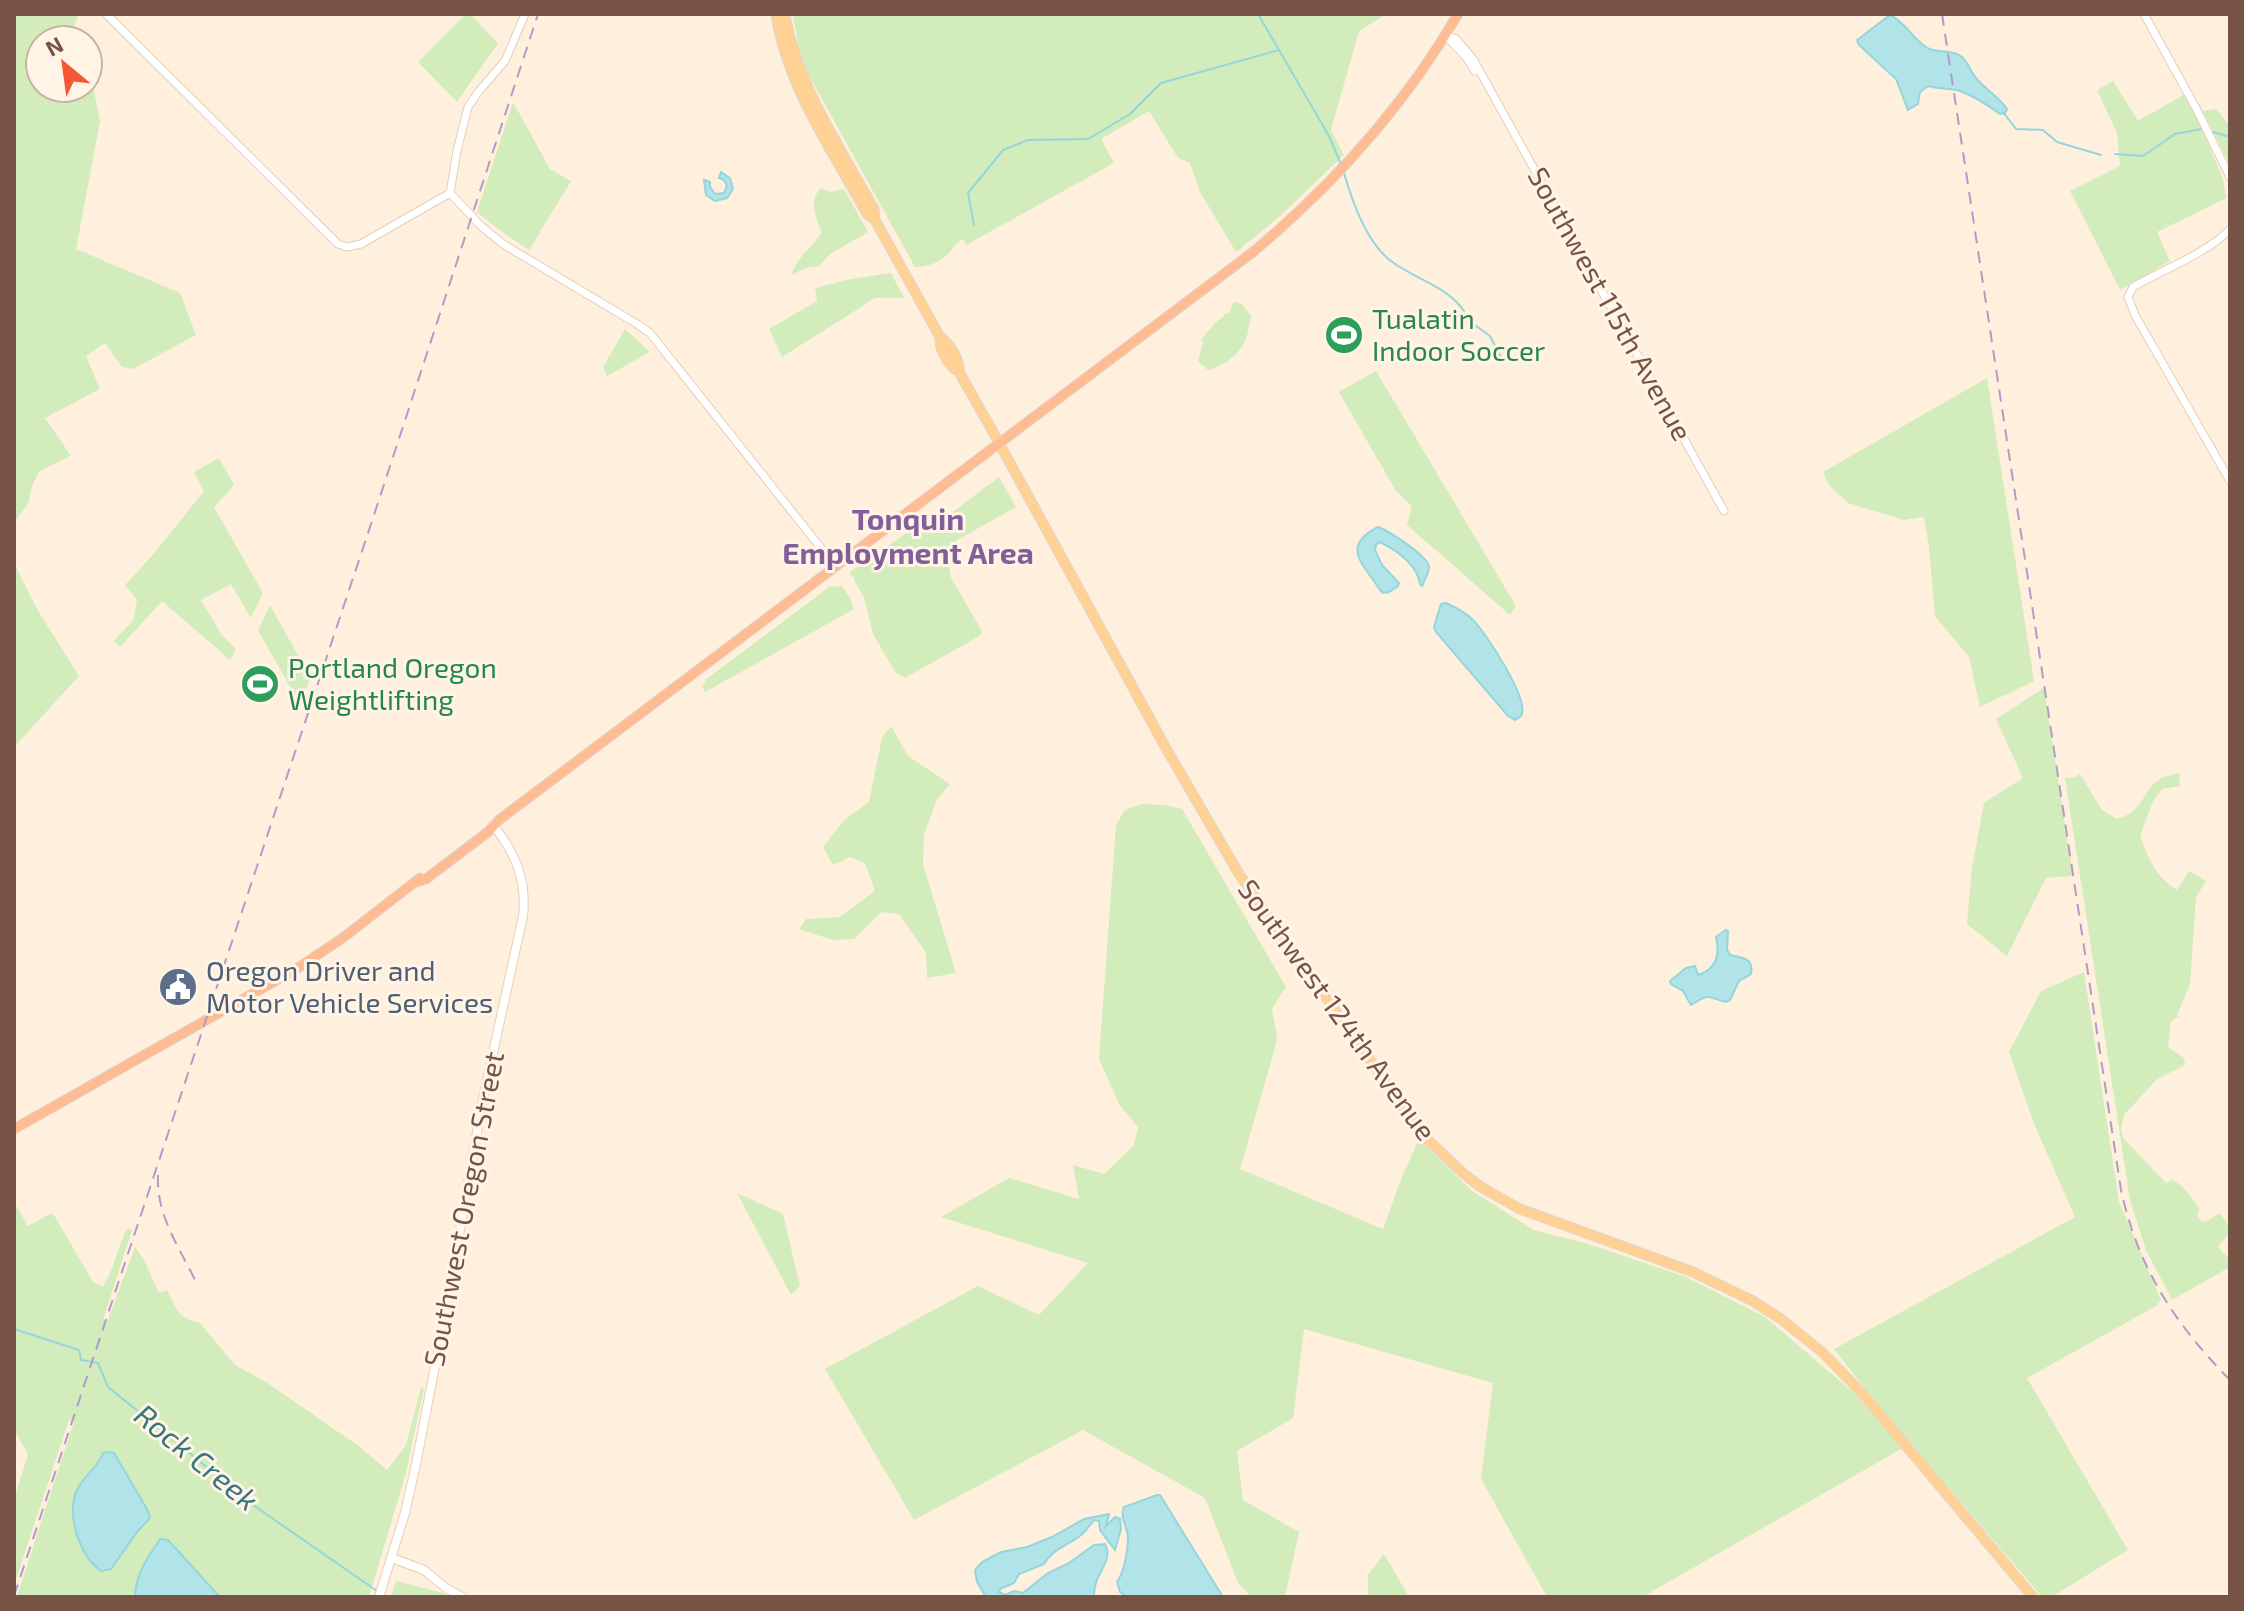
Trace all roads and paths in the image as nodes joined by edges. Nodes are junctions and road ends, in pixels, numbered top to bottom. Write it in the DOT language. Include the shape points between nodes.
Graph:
graph roads {
  1 [pos="106,14"];
  2 [pos="525,14"];
  3 [pos="776,14"];
  4 [pos="785,14"];
  5 [pos="1458,14"];
  6 [pos="2144,14"];
  7 [pos="1446,35"];
  8 [pos="2230,177"];
  9 [pos="450,193"];
  10 [pos="875,220"];
  11 [pos="2230,229"];
  12 [pos="1000,444"];
  13 [pos="2230,481"];
  14 [pos="1724,511"];
  15 [pos="836,567"];
  16 [pos="493,825"];
  17 [pos="14,1129"];
  18 [pos="392,1558"];
  19 [pos="379,1597"];
  20 [pos="462,1597"];
  21 [pos="2033,1597"];
  1 -- 9 [label="street" via="338,244 361,244"];
  2 -- 9 [label="street" via="505,61 468,107"];
  3 -- 10 [label="main road, Southwest 124th Avenue" via="798,88"];
  4 -- 10 [label="main road, Southwest 124th Avenue" via="806,85 874,209"];
  5 -- 7 [label="highway"];
  6 -- 8 [label="street"];
  7 -- 12 [label="highway" via="1353,156 1270,238"];
  7 -- 14 [label="street, Southwest 115th Avenue" via="1467,50"];
  9 -- 15 [label="street" via="503,244 650,333"];
  10 -- 12 [label="main road, Southwest 124th Avenue"];
  11 -- 13 [label="street" via="2133,287 2128,297"];
  12 -- 15 [label="highway"];
  12 -- 21 [label="main road, Southwest 124th Avenue" via="1239,874 1429,1141 1465,1175 1509,1204 1716,1282 1799,1332 1861,1392"];
  15 -- 16 [label="highway"];
  16 -- 17 [label="highway" via="298,968"];
  16 -- 18 [label="main road, Southwest Oregon Street" via="518,863 523,916 482,1103 419,1447"];
  18 -- 19 [label="main road, Southwest Oregon Street"];
  18 -- 20 [label="main road" via="424,1570"];
}
